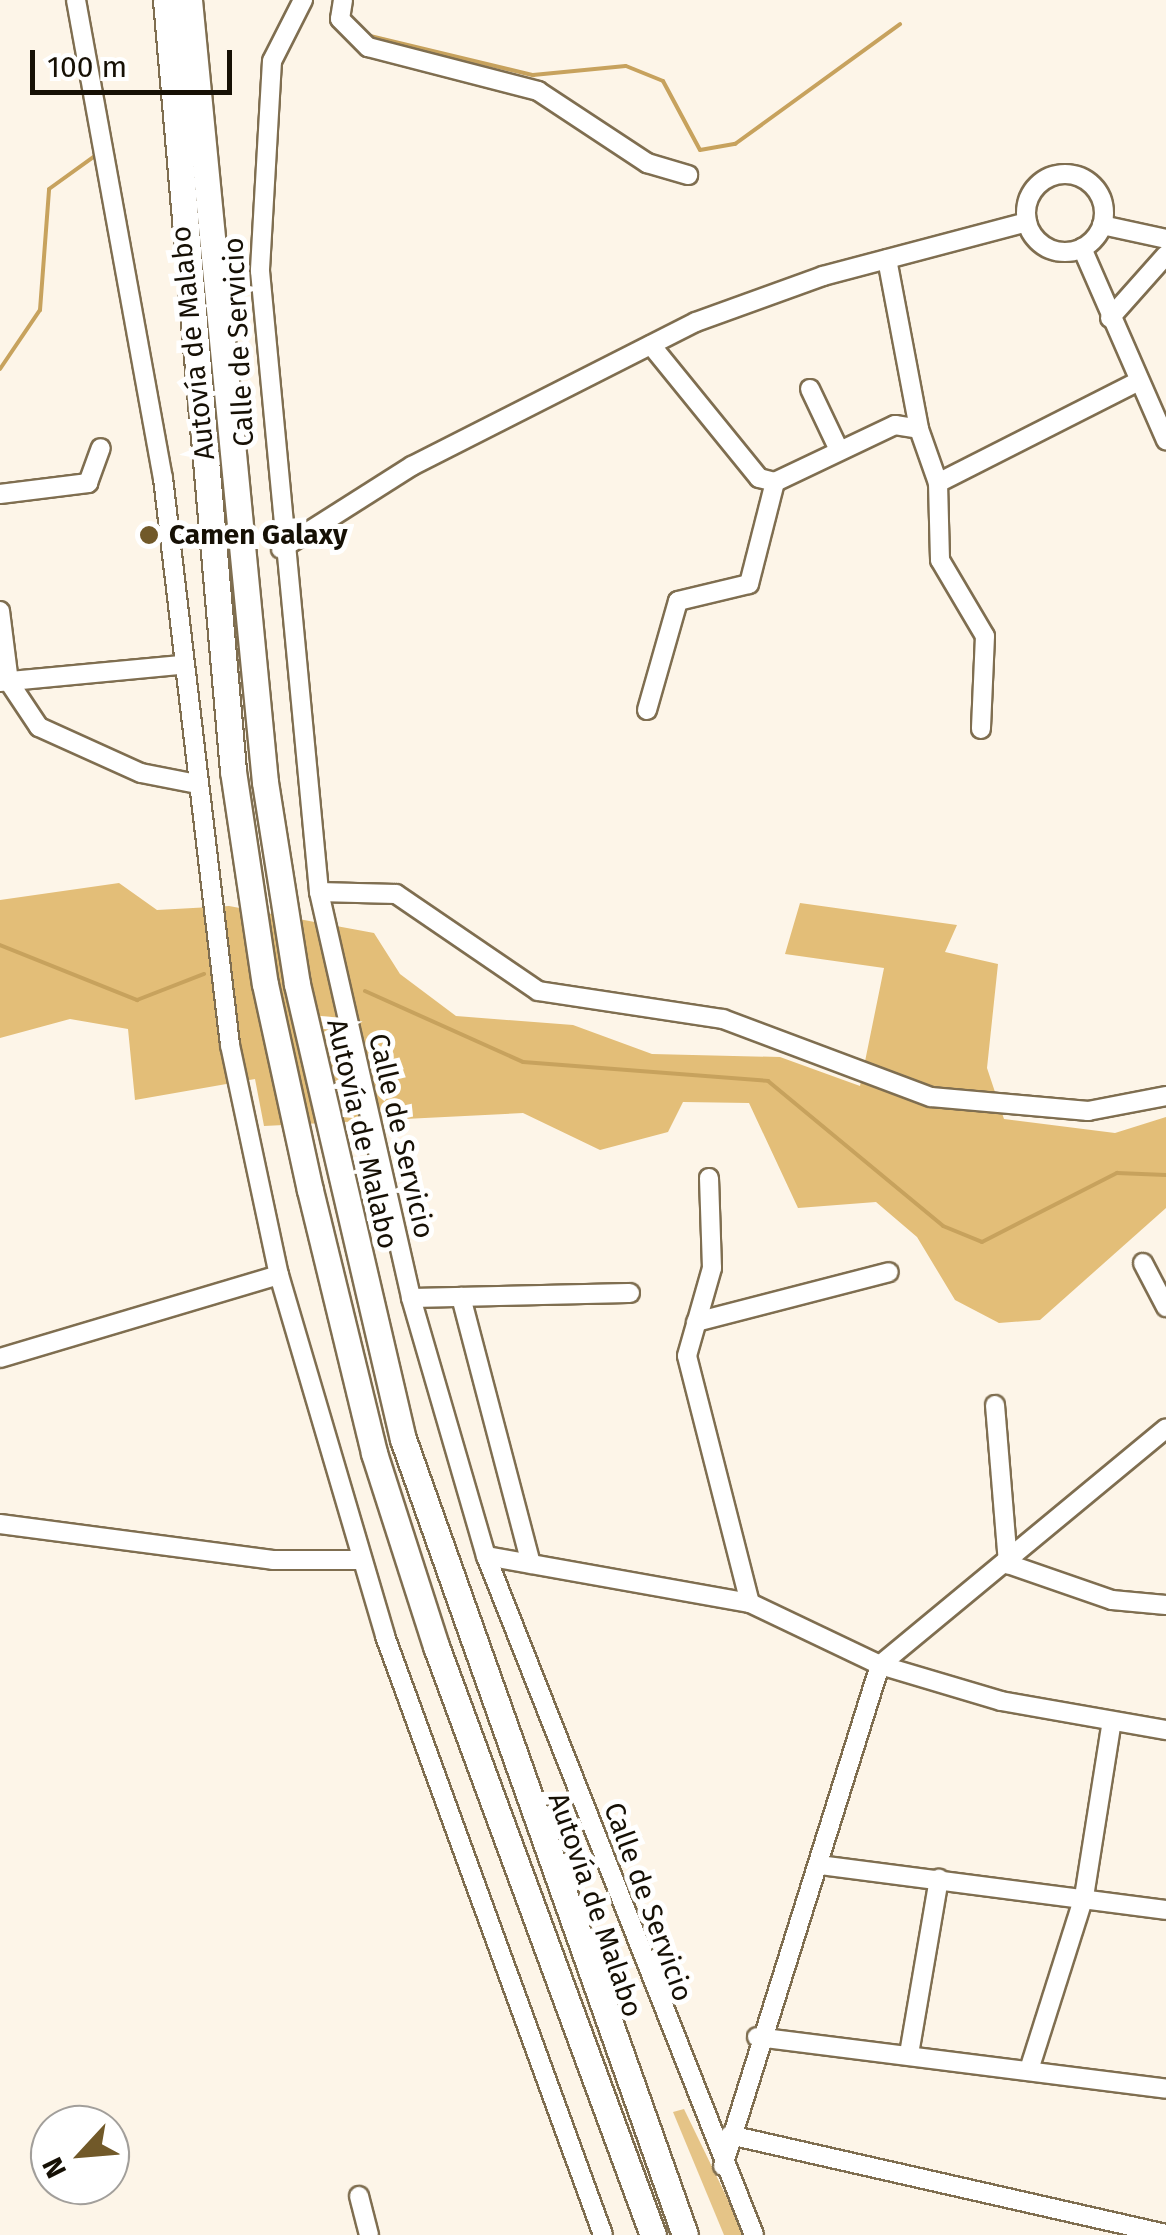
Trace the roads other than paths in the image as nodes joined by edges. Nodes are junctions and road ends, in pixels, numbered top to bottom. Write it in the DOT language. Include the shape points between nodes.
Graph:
graph roads {
  1 [pos="76,0"];
  2 [pos="166,0"];
  3 [pos="190,0"];
  4 [pos="302,0"];
  5 [pos="343,0"];
  6 [pos="688,175"];
  7 [pos="1027,222"];
  8 [pos="1102,225"];
  9 [pos="1166,239"];
  10 [pos="1082,248"];
  11 [pos="1166,255"];
  12 [pos="887,259"];
  13 [pos="1110,318"];
  14 [pos="651,345"];
  15 [pos="1138,382"];
  16 [pos="810,389"];
  17 [pos="918,429"];
  18 [pos="1166,440"];
  19 [pos="101,448"];
  20 [pos="838,450"];
  21 [pos="775,482"];
  22 [pos="938,483"];
  23 [pos="0,494"];
  24 [pos="280,540"];
  25 [pos="0,611"];
  26 [pos="180,665"];
  27 [pos="4,682"];
  28 [pos="647,710"];
  29 [pos="981,729"];
  30 [pos="192,782"];
  31 [pos="319,892"];
  32 [pos="1166,1096"];
  33 [pos="709,1178"];
  34 [pos="1143,1263"];
  35 [pos="890,1272"];
  36 [pos="279,1274"];
  37 [pos="630,1294"];
  38 [pos="461,1297"];
  39 [pos="411,1298"];
  40 [pos="1166,1307"];
  41 [pos="696,1322"];
  42 [pos="0,1358"];
  43 [pos="995,1405"];
  44 [pos="1166,1428"];
  45 [pos="0,1524"];
  46 [pos="486,1556"];
  47 [pos="360,1560"];
  48 [pos="531,1564"];
  49 [pos="1008,1564"];
  50 [pos="750,1603"];
  51 [pos="1166,1605"];
  52 [pos="880,1665"];
  53 [pos="1112,1721"];
  54 [pos="1166,1730"];
  55 [pos="820,1865"];
  56 [pos="939,1880"];
  57 [pos="1084,1897"];
  58 [pos="1166,1910"];
  59 [pos="758,2038"];
  60 [pos="909,2054"];
  61 [pos="1029,2070"];
  62 [pos="1166,2089"];
  63 [pos="730,2134"];
  64 [pos="722,2167"];
  65 [pos="358,2196"];
  66 [pos="1166,2234"];
  67 [pos="369,2235"];
  68 [pos="603,2235"];
  69 [pos="654,2235"];
  70 [pos="686,2235"];
  71 [pos="754,2235"];
  1 -- 26 [label="street" via="163,478"];
  2 -- 69 [label="highway, Autovía de Malabo" via="234,771 302,1153 396,1523"];
  3 -- 70 [label="highway, Autovía de Malabo" via="265,782 297,984 404,1439"];
  4 -- 24 [label="street, Calle de Servicio" via="272,61 261,192"];
  5 -- 6 [label="street" via="340,19 368,46 538,91 648,163"];
  7 -- 8 [label="street" via="1033,190 1062,174 1096,189"];
  7 -- 10 [label="street" via="1048,248"];
  7 -- 12 [label="street"];
  8 -- 9 [label="street"];
  8 -- 10 [label="street"];
  10 -- 13 [label="street"];
  11 -- 13 [label="street"];
  12 -- 14 [label="street" via="722,312"];
  12 -- 17 [label="street"];
  13 -- 15 [label="street"];
  14 -- 21 [label="street" via="718,438 758,478"];
  14 -- 24 [label="street"];
  15 -- 18 [label="street"];
  15 -- 22 [label="street"];
  16 -- 20 [label="street"];
  17 -- 20 [label="street" via="895,425"];
  17 -- 22 [label="street"];
  19 -- 23 [label="street" via="88,483"];
  20 -- 21 [label="street"];
  21 -- 28 [label="street" via="748,584 678,601"];
  22 -- 29 [label="street" via="940,560 985,636"];
  24 -- 31 [label="street, Calle de Servicio"];
  25 -- 27 [label="street"];
  26 -- 27 [label="street"];
  26 -- 30 [label="street"];
  27 -- 30 [label="street" via="56,740"];
  30 -- 36 [label="street" via="230,1045"];
  31 -- 32 [label="street" via="396,894 538,991 723,1019 931,1097 1034,1112"];
  31 -- 39 [label="street, Calle de Servicio"];
  33 -- 41 [label="street" via="712,1268"];
  34 -- 40 [label="street"];
  35 -- 41 [label="street"];
  36 -- 42 [label="street"];
  36 -- 47 [label="street"];
  37 -- 38 [label="street"];
  38 -- 39 [label="street"];
  38 -- 48 [label="street"];
  39 -- 46 [label="street, Calle de Servicio"];
  41 -- 50 [label="street" via="686,1356"];
  43 -- 49 [label="street"];
  44 -- 49 [label="street"];
  45 -- 47 [label="street" via="273,1560"];
  46 -- 48 [label="street"];
  46 -- 64 [label="street, Calle de Servicio"];
  47 -- 68 [label="street"];
  48 -- 50 [label="street"];
  49 -- 51 [label="street" via="1112,1600"];
  49 -- 52 [label="street"];
  50 -- 52 [label="street"];
  52 -- 53 [label="street" via="901,1678"];
  52 -- 55 [label="street"];
  53 -- 54 [label="street"];
  53 -- 57 [label="street"];
  55 -- 56 [label="street"];
  55 -- 59 [label="street"];
  56 -- 57 [label="street"];
  56 -- 60 [label="street"];
  57 -- 58 [label="street"];
  57 -- 61 [label="street"];
  59 -- 60 [label="street"];
  59 -- 63 [label="street"];
  60 -- 61 [label="street"];
  61 -- 62 [label="street"];
  63 -- 64 [label="street"];
  63 -- 66 [label="street"];
  64 -- 71 [label="street, Calle de Servicio"];
  65 -- 67 [label="street"];
}
